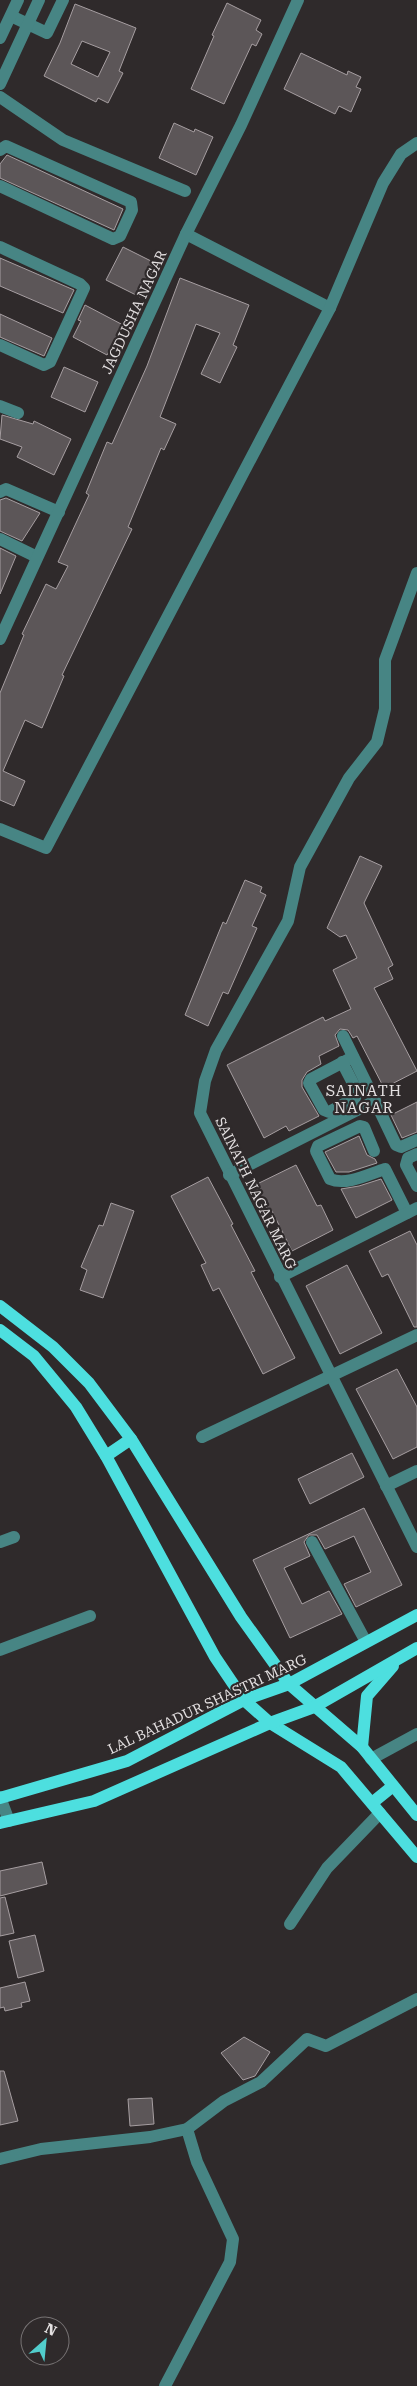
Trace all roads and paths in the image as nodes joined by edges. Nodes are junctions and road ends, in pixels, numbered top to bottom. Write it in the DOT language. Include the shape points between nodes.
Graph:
graph roads {
  1 [pos="18,0"];
  2 [pos="39,0"];
  3 [pos="63,0"];
  4 [pos="298,0"];
  5 [pos="11,16"];
  6 [pos="28,24"];
  7 [pos="1,34"];
  8 [pos="20,42"];
  9 [pos="0,84"];
  10 [pos="0,97"];
  11 [pos="417,143"];
  12 [pos="0,150"];
  13 [pos="0,186"];
  14 [pos="184,191"];
  15 [pos="186,234"];
  16 [pos="0,247"];
  17 [pos="330,308"];
  18 [pos="0,346"];
  19 [pos="0,406"];
  20 [pos="18,413"];
  21 [pos="0,492"];
  22 [pos="59,512"];
  23 [pos="0,539"];
  24 [pos="38,557"];
  25 [pos="417,572"];
  26 [pos="414,591"];
  27 [pos="6,609"];
  28 [pos="0,639"];
  29 [pos="0,829"];
  30 [pos="343,1036"];
  31 [pos="375,1101"];
  32 [pos="417,1140"];
  33 [pos="374,1151"];
  34 [pos="417,1154"];
  35 [pos="229,1175"];
  36 [pos="417,1186"];
  37 [pos="412,1211"];
  38 [pos="280,1277"];
  39 [pos="0,1306"];
  40 [pos="0,1330"];
  41 [pos="417,1335"];
  42 [pos="330,1376"];
  43 [pos="202,1437"];
  44 [pos="131,1439"];
  45 [pos="106,1456"];
  46 [pos="417,1471"];
  47 [pos="386,1486"];
  48 [pos="14,1537"];
  49 [pos="0,1542"];
  50 [pos="312,1542"];
  51 [pos="417,1547"];
  52 [pos="417,1615"];
  53 [pos="90,1616"];
  54 [pos="366,1642"];
  55 [pos="417,1648"];
  56 [pos="0,1650"];
  57 [pos="399,1658"];
  58 [pos="289,1684"];
  59 [pos="244,1700"];
  60 [pos="314,1707"];
  61 [pos="270,1723"];
  62 [pos="417,1734"];
  63 [pos="362,1747"];
  64 [pos="371,1759"];
  65 [pos="393,1786"];
  66 [pos="0,1798"];
  67 [pos="376,1808"];
  68 [pos="417,1815"];
  69 [pos="5,1822"];
  70 [pos="417,1857"];
  71 [pos="290,1924"];
  72 [pos="417,1999"];
  73 [pos="187,2129"];
  74 [pos="0,2159"];
  75 [pos="165,2386"];
  1 -- 5 [label="street"];
  2 -- 6 [label="street"];
  3 -- 6 [label="street" via="47,34"];
  4 -- 15 [label="street, JAGDUSHA NAGAR" via="241,125"];
  5 -- 6 [label="street"];
  5 -- 7 [label="street"];
  6 -- 8 [label="street"];
  7 -- 8 [label="street"];
  8 -- 9 [label="street"];
  10 -- 14 [label="street" via="63,140"];
  11 -- 17 [label="street" via="401,154 383,183"];
  12 -- 13 [label="street" via="6,146 131,202 132,210 120,236 113,239"];
  15 -- 17 [label="street"];
  15 -- 22 [label="street, JAGDUSHA NAGAR"];
  16 -- 18 [label="street" via="84,288 50,362 44,365"];
  17 -- 29 [label="street" via="46,848"];
  19 -- 20 [label="street"];
  21 -- 22 [label="street" via="6,488"];
  22 -- 24 [label="street, JAGDUSHA NAGAR"];
  23 -- 24 [label="street"];
  24 -- 27 [label="street, JAGDUSHA NAGAR"];
  25 -- 26 [label="street, SAINATH NAGAR MARG"];
  26 -- 35 [label="street, SAINATH NAGAR MARG" via="385,660 385,709 377,742 349,778 300,867 288,921 216,1050 205,1081 200,1113"];
  27 -- 28 [label="street, JAGDUSHA NAGAR"];
  30 -- 31 [label="street" via="348,1059"];
  31 -- 32 [label="street" via="396,1145 401,1147"];
  31 -- 35 [label="street"];
  33 -- 37 [label="street" via="364,1127 360,1126 318,1146 316,1151 330,1179 337,1182 385,1169"];
  34 -- 36 [label="street" via="408,1158 406,1165"];
  35 -- 38 [label="street, SAINATH NAGAR MARG"];
  37 -- 38 [label="street"];
  38 -- 42 [label="street, SAINATH NAGAR MARG"];
  39 -- 44 [label="main road" via="53,1347 89,1383"];
  40 -- 45 [label="main road" via="34,1356 76,1407"];
  41 -- 42 [label="street"];
  42 -- 43 [label="street"];
  42 -- 47 [label="street, SAINATH NAGAR MARG"];
  44 -- 45 [label="main road"];
  44 -- 58 [label="main road" via="241,1617"];
  45 -- 59 [label="main road" via="215,1657"];
  46 -- 47 [label="street"];
  47 -- 51 [label="street, SAINATH NAGAR MARG"];
  48 -- 49 [label="street"];
  50 -- 54 [label="street"];
  52 -- 54 [label="main road, LAL BAHADUR SHASTRI MARG"];
  53 -- 56 [label="street"];
  54 -- 58 [label="main road, LAL BAHADUR SHASTRI MARG"];
  55 -- 57 [label="main road"];
  57 -- 60 [label="main road"];
  57 -- 63 [label="main road" via="367,1696"];
  58 -- 59 [label="main road, LAL BAHADUR SHASTRI MARG"];
  58 -- 60 [label="main road"];
  59 -- 61 [label="main road"];
  59 -- 66 [label="main road, LAL BAHADUR SHASTRI MARG" via="127,1761"];
  60 -- 61 [label="main road"];
  60 -- 63 [label="main road"];
  61 -- 67 [label="main road" via="341,1767"];
  61 -- 69 [label="main road" via="94,1801"];
  62 -- 64 [label="street"];
  63 -- 64 [label="main road"];
  64 -- 65 [label="main road"];
  65 -- 67 [label="main road"];
  65 -- 68 [label="main road"];
  66 -- 69 [label="street"];
  67 -- 70 [label="main road"];
  67 -- 71 [label="street" via="327,1868"];
  72 -- 73 [label="street" via="326,2046 307,2039 261,2082 224,2101"];
  73 -- 74 [label="street" via="150,2137 41,2149"];
  73 -- 75 [label="street" via="197,2162 233,2239 230,2262"];
}
